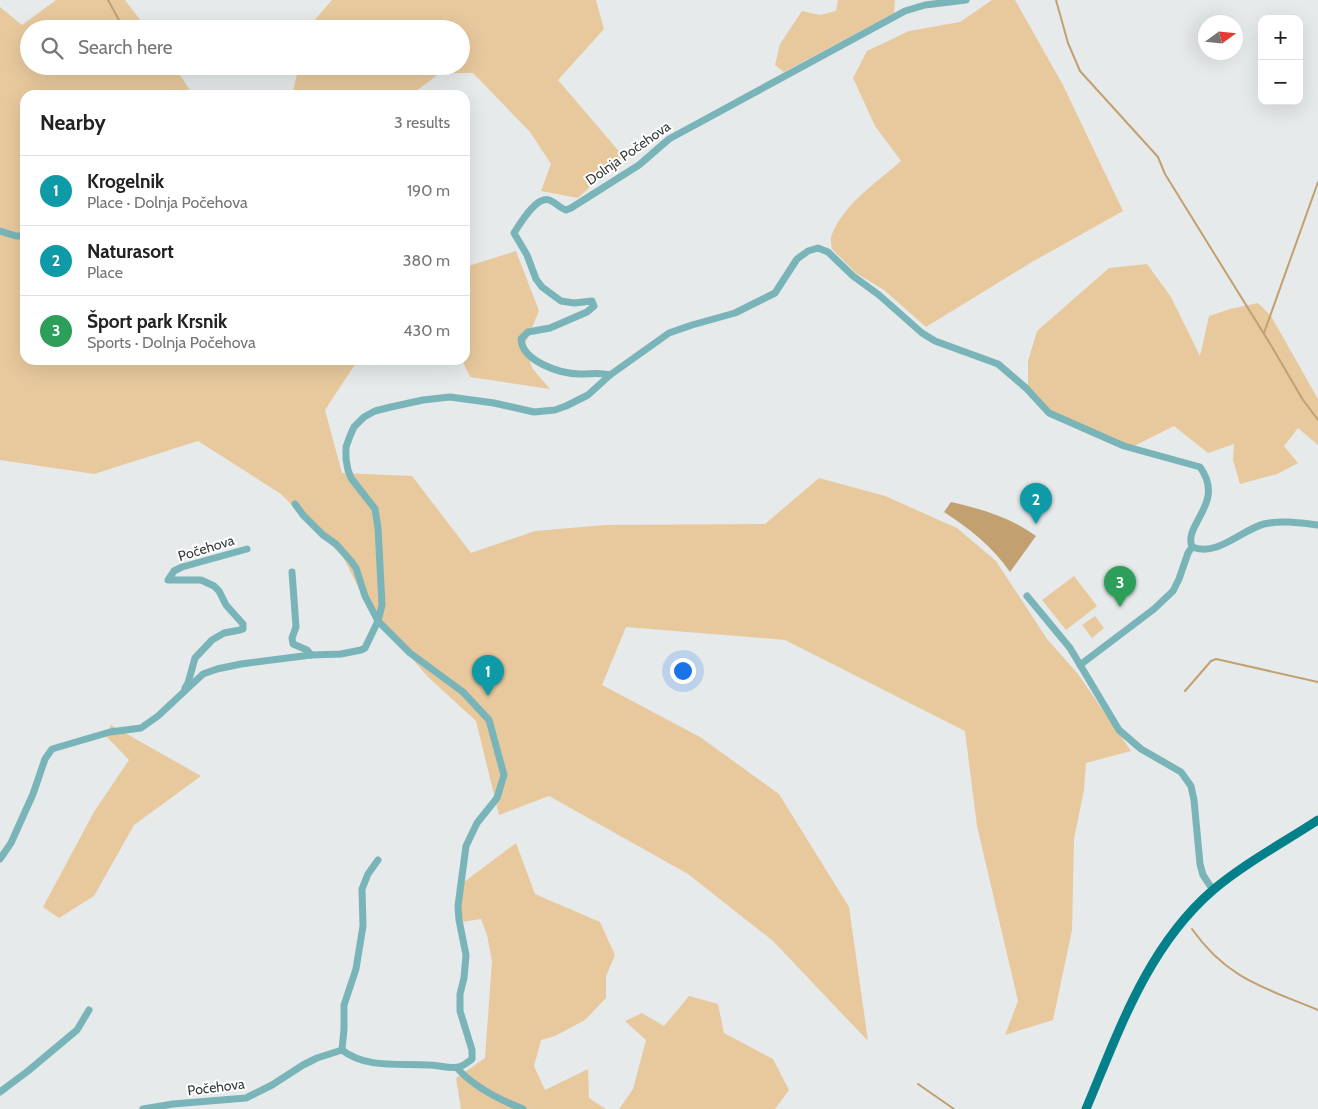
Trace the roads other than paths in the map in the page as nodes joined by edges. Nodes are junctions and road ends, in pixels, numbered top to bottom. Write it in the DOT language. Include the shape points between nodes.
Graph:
graph roads {
  1 [pos="966,0"];
  2 [pos="0,231"];
  3 [pos="20,236"];
  4 [pos="610,375"];
  5 [pos="295,504"];
  6 [pos="1318,525"];
  7 [pos="1192,547"];
  8 [pos="247,549"];
  9 [pos="292,572"];
  10 [pos="1027,596"];
  11 [pos="378,621"];
  12 [pos="311,655"];
  13 [pos="1080,665"];
  14 [pos="180,696"];
  15 [pos="1318,820"];
  16 [pos="0,859"];
  17 [pos="378,860"];
  18 [pos="1213,890"];
  19 [pos="89,1010"];
  20 [pos="342,1050"];
  21 [pos="457,1068"];
  22 [pos="0,1092"];
  23 [pos="142,1109"];
  24 [pos="523,1109"];
  25 [pos="1086,1109"];
  1 -- 4 [label="street, Dolnja Počehova" via="905,11 669,139 639,164 571,208 566,210 549,200 537,203 514,233 536,279 561,301 592,301 594,306 550,328 528,332 521,339 522,346 534,360 564,372"];
  2 -- 3 [label="street"];
  4 -- 7 [label="street" via="669,333 735,313 775,293 797,259 818,248 828,252 922,333 998,364 1049,413 1124,446 1200,467 1209,490 1190,540"];
  4 -- 11 [label="street" via="582,399 555,410 534,412 450,397 391,406 364,416 350,436 346,459 351,478 375,509 382,605"];
  5 -- 11 [label="street" via="356,568"];
  6 -- 7 [label="street" via="1274,522 1214,547"];
  7 -- 13 [label="street" via="1173,591"];
  8 -- 14 [label="street, Počehova" via="182,567 174,571 168,580 195,580 214,586 243,624 242,629 212,640 195,658 188,683"];
  9 -- 12 [label="street" via="296,627 293,644"];
  10 -- 13 [label="street"];
  11 -- 12 [label="street, Počehova" via="365,648 341,654"];
  11 -- 21 [label="street" via="410,654 463,692 489,720 504,774 497,798 477,823 466,846 458,906 466,955 460,1011 472,1059"];
  12 -- 14 [label="street, Počehova" via="217,669 203,674"];
  13 -- 18 [label="street" via="1119,730 1140,750 1181,772 1191,786 1200,864"];
  14 -- 16 [label="street, Počehova" via="141,728 110,732 50,750 11,842"];
  15 -- 18 [label="main road"];
  17 -- 20 [label="street" via="362,889 363,926 356,969 344,1005"];
  18 -- 25 [label="main road" via="1177,926 1147,970"];
  19 -- 22 [label="street" via="76,1030"];
  20 -- 21 [label="street" via="371,1062"];
  20 -- 23 [label="street, Počehova" via="310,1061 246,1098"];
  21 -- 24 [label="street" via="475,1084"];
}
